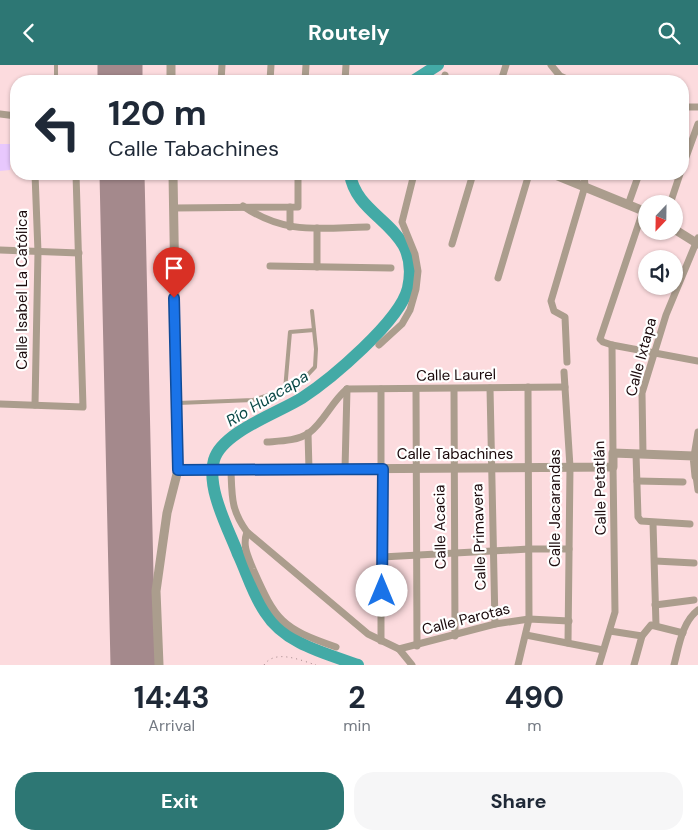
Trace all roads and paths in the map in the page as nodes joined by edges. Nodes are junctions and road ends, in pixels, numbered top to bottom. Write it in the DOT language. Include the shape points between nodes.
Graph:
graph roads {
  1 [pos="698,125"];
  2 [pos="689,149"];
  3 [pos="35,180"];
  4 [pos="76,180"];
  5 [pos="173,180"];
  6 [pos="298,180"];
  7 [pos="412,180"];
  8 [pos="471,180"];
  9 [pos="527,180"];
  10 [pos="568,180"];
  11 [pos="584,180"];
  12 [pos="637,180"];
  13 [pos="678,180"];
  14 [pos="585,187"];
  15 [pos="673,195"];
  16 [pos="628,205"];
  17 [pos="242,206"];
  18 [pos="290,207"];
  19 [pos="174,208"];
  20 [pos="638,209"];
  21 [pos="290,227"];
  22 [pos="367,227"];
  23 [pos="317,228"];
  24 [pos="638,231"];
  25 [pos="683,234"];
  26 [pos="697,242"];
  27 [pos="452,243"];
  28 [pos="0,250"];
  29 [pos="38,252"];
  30 [pos="79,253"];
  31 [pos="270,266"];
  32 [pos="317,267"];
  33 [pos="391,268"];
  34 [pos="498,278"];
  35 [pos="312,311"];
  36 [pos="314,330"];
  37 [pos="379,345"];
  38 [pos="612,345"];
  39 [pos="654,352"];
  40 [pos="698,361"];
  41 [pos="566,362"];
  42 [pos="564,372"];
  43 [pos="528,387"];
  44 [pos="565,387"];
  45 [pos="490,388"];
  46 [pos="347,389"];
  47 [pos="381,389"];
  48 [pos="416,389"];
  49 [pos="454,389"];
  50 [pos="285,390"];
  51 [pos="176,403"];
  52 [pos="0,404"];
  53 [pos="35,405"];
  54 [pos="698,432"];
  55 [pos="308,433"];
  56 [pos="267,442"];
  57 [pos="613,453"];
  58 [pos="640,454"];
  59 [pos="694,456"];
  60 [pos="528,467"];
  61 [pos="570,467"];
  62 [pos="613,467"];
  63 [pos="453,468"];
  64 [pos="490,468"];
  65 [pos="345,469"];
  66 [pos="383,469"];
  67 [pos="415,469"];
  68 [pos="178,470"];
  69 [pos="229,470"];
  70 [pos="309,471"];
  71 [pos="697,476"];
  72 [pos="637,481"];
  73 [pos="683,482"];
  74 [pos="698,490"];
  75 [pos="653,523"];
  76 [pos="690,524"];
  77 [pos="247,532"];
  78 [pos="529,549"];
  79 [pos="569,549"];
  80 [pos="492,551"];
  81 [pos="454,553"];
  82 [pos="416,555"];
  83 [pos="382,557"];
  84 [pos="655,561"];
  85 [pos="694,563"];
  86 [pos="694,600"];
  87 [pos="655,605"];
  88 [pos="698,610"];
  89 [pos="528,619"];
  90 [pos="569,621"];
  91 [pos="495,625"];
  92 [pos="656,625"];
  93 [pos="610,631"];
  94 [pos="683,633"];
  95 [pos="526,635"];
  96 [pos="456,636"];
  97 [pos="642,636"];
  98 [pos="381,641"];
  99 [pos="568,643"];
  100 [pos="417,645"];
  101 [pos="336,647"];
  102 [pos="398,649"];
  103 [pos="603,650"];
  104 [pos="159,665"];
  105 [pos="264,665"];
  106 [pos="316,665"];
  107 [pos="412,665"];
  108 [pos="518,665"];
  109 [pos="599,665"];
  110 [pos="634,665"];
  111 [pos="674,665"];
  1 -- 2 [label="street"];
  3 -- 29 [label="street, Calle Isabel La Católica"];
  4 -- 30 [label="street"];
  5 -- 19 [label="street"];
  6 -- 18 [label="street" via="298,207"];
  7 -- 37 [label="street" via="402,222 415,254 418,271 416,289 402,324"];
  8 -- 27 [label="street"];
  9 -- 34 [label="street"];
  10 -- 14 [label="street"];
  11 -- 14 [label="street"];
  12 -- 16 [label="street"];
  13 -- 15 [label="street"];
  14 -- 16 [label="street"];
  14 -- 41 [label="street" via="551,301 554,311 566,317"];
  16 -- 20 [label="street"];
  17 -- 18 [label="street"];
  17 -- 19 [label="street"];
  17 -- 21 [label="street" via="263,219"];
  18 -- 21 [label="street"];
  19 -- 51 [label="street"];
  21 -- 23 [label="street"];
  22 -- 23 [label="street"];
  23 -- 32 [label="street"];
  24 -- 38 [label="street" via="600,339"];
  25 -- 26 [label="street"];
  26 -- 39 [label="street, Calle Ixtapa"];
  28 -- 29 [label="street"];
  29 -- 30 [label="street"];
  29 -- 53 [label="street, Calle Isabel La Católica"];
  30 -- 53 [label="street" via="83,407"];
  31 -- 32 [label="street"];
  32 -- 33 [label="street"];
  35 -- 36 [label="lane"];
  36 -- 50 [label="lane" via="314,367 297,386"];
  36 -- 50 [label="lane" via="290,332"];
  38 -- 39 [label="street"];
  38 -- 57 [label="street, Calle Petatlán"];
  39 -- 40 [label="street"];
  39 -- 58 [label="street, Calle Ixtapa" via="641,402"];
  42 -- 44 [label="street, Calle Jacarandas"];
  43 -- 44 [label="street, Calle Laurel"];
  43 -- 45 [label="street, Calle Laurel"];
  43 -- 60 [label="street"];
  44 -- 61 [label="street, Calle Jacarandas"];
  45 -- 49 [label="street, Calle Laurel"];
  45 -- 64 [label="street, Calle Primavera"];
  46 -- 47 [label="street, Calle Laurel"];
  46 -- 55 [label="street"];
  46 -- 65 [label="street"];
  47 -- 48 [label="street, Calle Laurel"];
  47 -- 66 [label="street"];
  48 -- 49 [label="street, Calle Laurel"];
  48 -- 67 [label="street"];
  49 -- 63 [label="street, Calle Acacia"];
  50 -- 51 [label="lane" via="253,400"];
  51 -- 68 [label="street"];
  52 -- 53 [label="street"];
  54 -- 59 [label="street"];
  55 -- 56 [label="street" via="285,441"];
  55 -- 70 [label="street"];
  57 -- 58 [label="street"];
  57 -- 62 [label="street, Calle Petatlán"];
  58 -- 59 [label="street"];
  58 -- 72 [label="street, Calle Ixtapa"];
  59 -- 71 [label="street"];
  60 -- 61 [label="street, Calle Tabachines"];
  60 -- 64 [label="street, Calle Tabachines"];
  60 -- 78 [label="street"];
  61 -- 62 [label="street, Calle Tabachines"];
  61 -- 79 [label="street, Calle Jacarandas"];
  62 -- 93 [label="street, Calle Petatlán" via="615,612"];
  63 -- 64 [label="street, Calle Tabachines"];
  63 -- 67 [label="street, Calle Tabachines"];
  63 -- 81 [label="street, Calle Acacia"];
  64 -- 80 [label="street, Calle Primavera"];
  65 -- 66 [label="street, Calle Tabachines"];
  65 -- 70 [label="street, Calle Tabachines"];
  66 -- 67 [label="street, Calle Tabachines"];
  66 -- 83 [label="street"];
  67 -- 82 [label="street"];
  68 -- 69 [label="street, Calle Tabachines"];
  68 -- 104 [label="street" via="167,513 156,591"];
  69 -- 70 [label="street, Calle Tabachines"];
  69 -- 77 [label="street" via="233,507"];
  71 -- 74 [label="street"];
  72 -- 73 [label="street"];
  72 -- 75 [label="street, Calle Ixtapa" via="638,517 644,523"];
  75 -- 76 [label="street"];
  75 -- 84 [label="street"];
  77 -- 98 [label="street" via="368,634"];
  77 -- 101 [label="street" via="244,539 246,551 270,607 299,634"];
  78 -- 79 [label="street"];
  78 -- 80 [label="street"];
  78 -- 89 [label="street"];
  79 -- 90 [label="street, Calle Jacarandas"];
  80 -- 81 [label="street"];
  80 -- 91 [label="street, Calle Primavera"];
  81 -- 82 [label="street"];
  81 -- 96 [label="street, Calle Acacia"];
  82 -- 83 [label="street"];
  82 -- 100 [label="street"];
  83 -- 98 [label="street"];
  84 -- 85 [label="street"];
  84 -- 87 [label="street"];
  86 -- 87 [label="street"];
  87 -- 92 [label="street"];
  88 -- 94 [label="street" via="691,615"];
  89 -- 90 [label="street"];
  89 -- 91 [label="street, Calle Parotas"];
  89 -- 95 [label="street, Calle Parotas"];
  90 -- 99 [label="street, Calle Jacarandas"];
  91 -- 96 [label="street, Calle Parotas"];
  92 -- 94 [label="street"];
  92 -- 97 [label="street" via="646,629"];
  93 -- 97 [label="street"];
  93 -- 103 [label="street"];
  94 -- 111 [label="street"];
  95 -- 99 [label="street"];
  95 -- 108 [label="street, Calle Parotas"];
  96 -- 100 [label="street, Calle Parotas"];
  97 -- 110 [label="street"];
  98 -- 102 [label="street"];
  99 -- 103 [label="street"];
  100 -- 102 [label="street, Calle Parotas"];
  102 -- 107 [label="street"];
  103 -- 109 [label="street"];
  105 -- 106 [label="path" via="269,658 277,656"];
}
